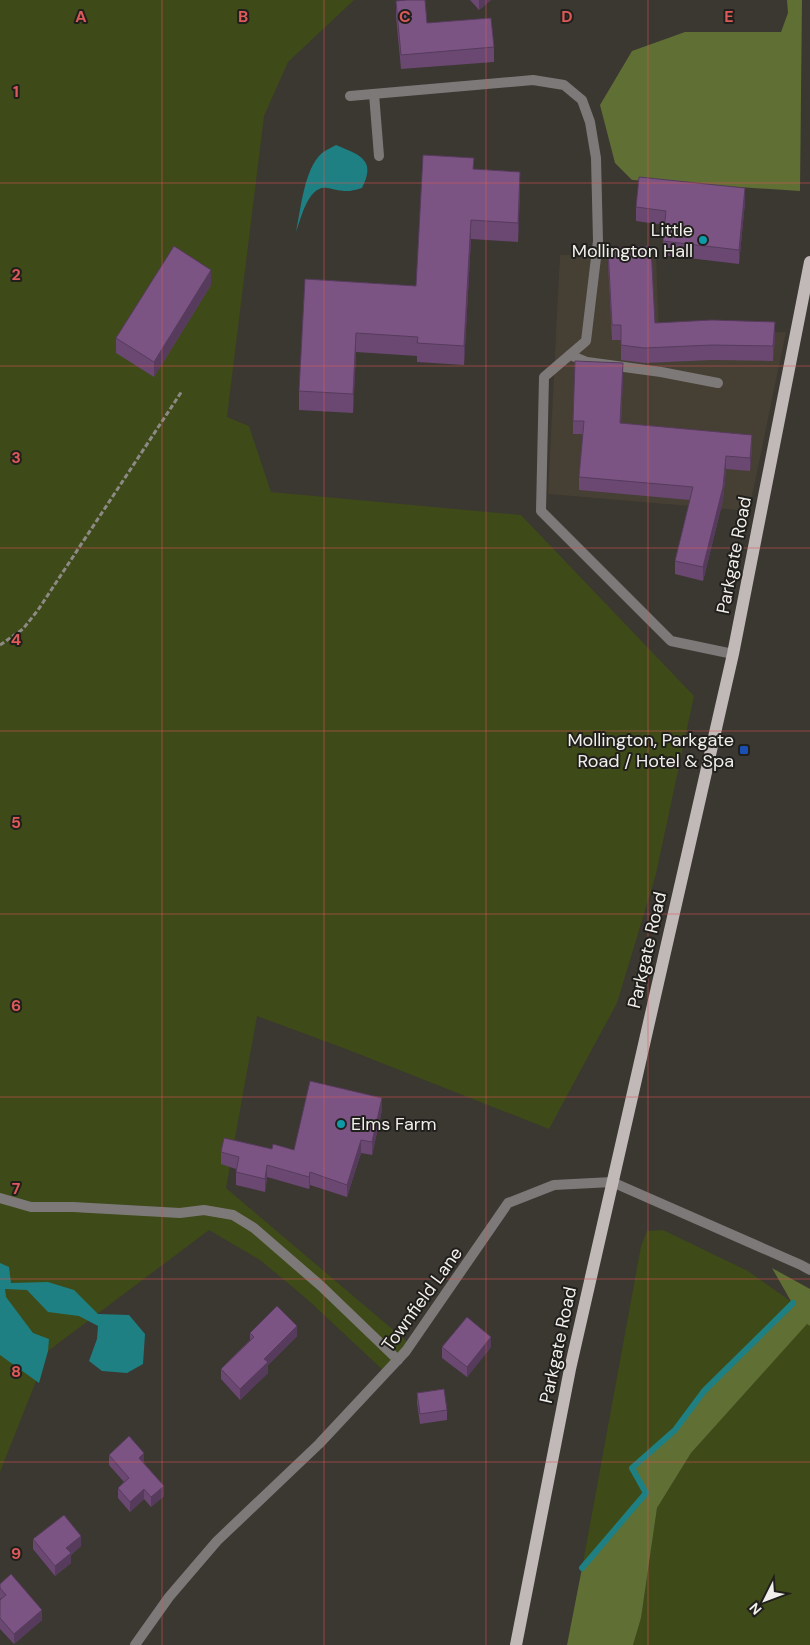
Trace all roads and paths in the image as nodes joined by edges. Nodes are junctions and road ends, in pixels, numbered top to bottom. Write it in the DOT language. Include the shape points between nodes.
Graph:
graph roads {
  1 [pos="374,94"];
  2 [pos="350,96"];
  3 [pos="379,156"];
  4 [pos="810,262"];
  5 [pos="570,355"];
  6 [pos="718,383"];
  7 [pos="182,392"];
  8 [pos="0,645"];
  9 [pos="733,654"];
  10 [pos="612,1182"];
  11 [pos="0,1198"];
  12 [pos="810,1270"];
  13 [pos="398,1360"];
  14 [pos="135,1645"];
  15 [pos="516,1645"];
  1 -- 2 [label="street"];
  1 -- 3 [label="street"];
  1 -- 5 [label="street" via="533,80 564,85 582,100 590,122 596,158 598,241 586,341"];
  4 -- 9 [label="main road, Parkgate Road"];
  5 -- 6 [label="street" via="587,362"];
  5 -- 9 [label="street" via="544,377 542,511 671,641"];
  7 -- 8 [label="path" via="38,610 23,629"];
  9 -- 10 [label="main road, Parkgate Road"];
  10 -- 12 [label="street, Townfield Lane"];
  10 -- 13 [label="street, Townfield Lane" via="554,1185 508,1203"];
  10 -- 15 [label="main road, Parkgate Road" via="570,1369"];
  11 -- 13 [label="street" via="31,1207 180,1213 204,1210 232,1214 254,1228 321,1286"];
  13 -- 14 [label="street, Townfield Lane" via="319,1444 218,1541 169,1598"];
}
